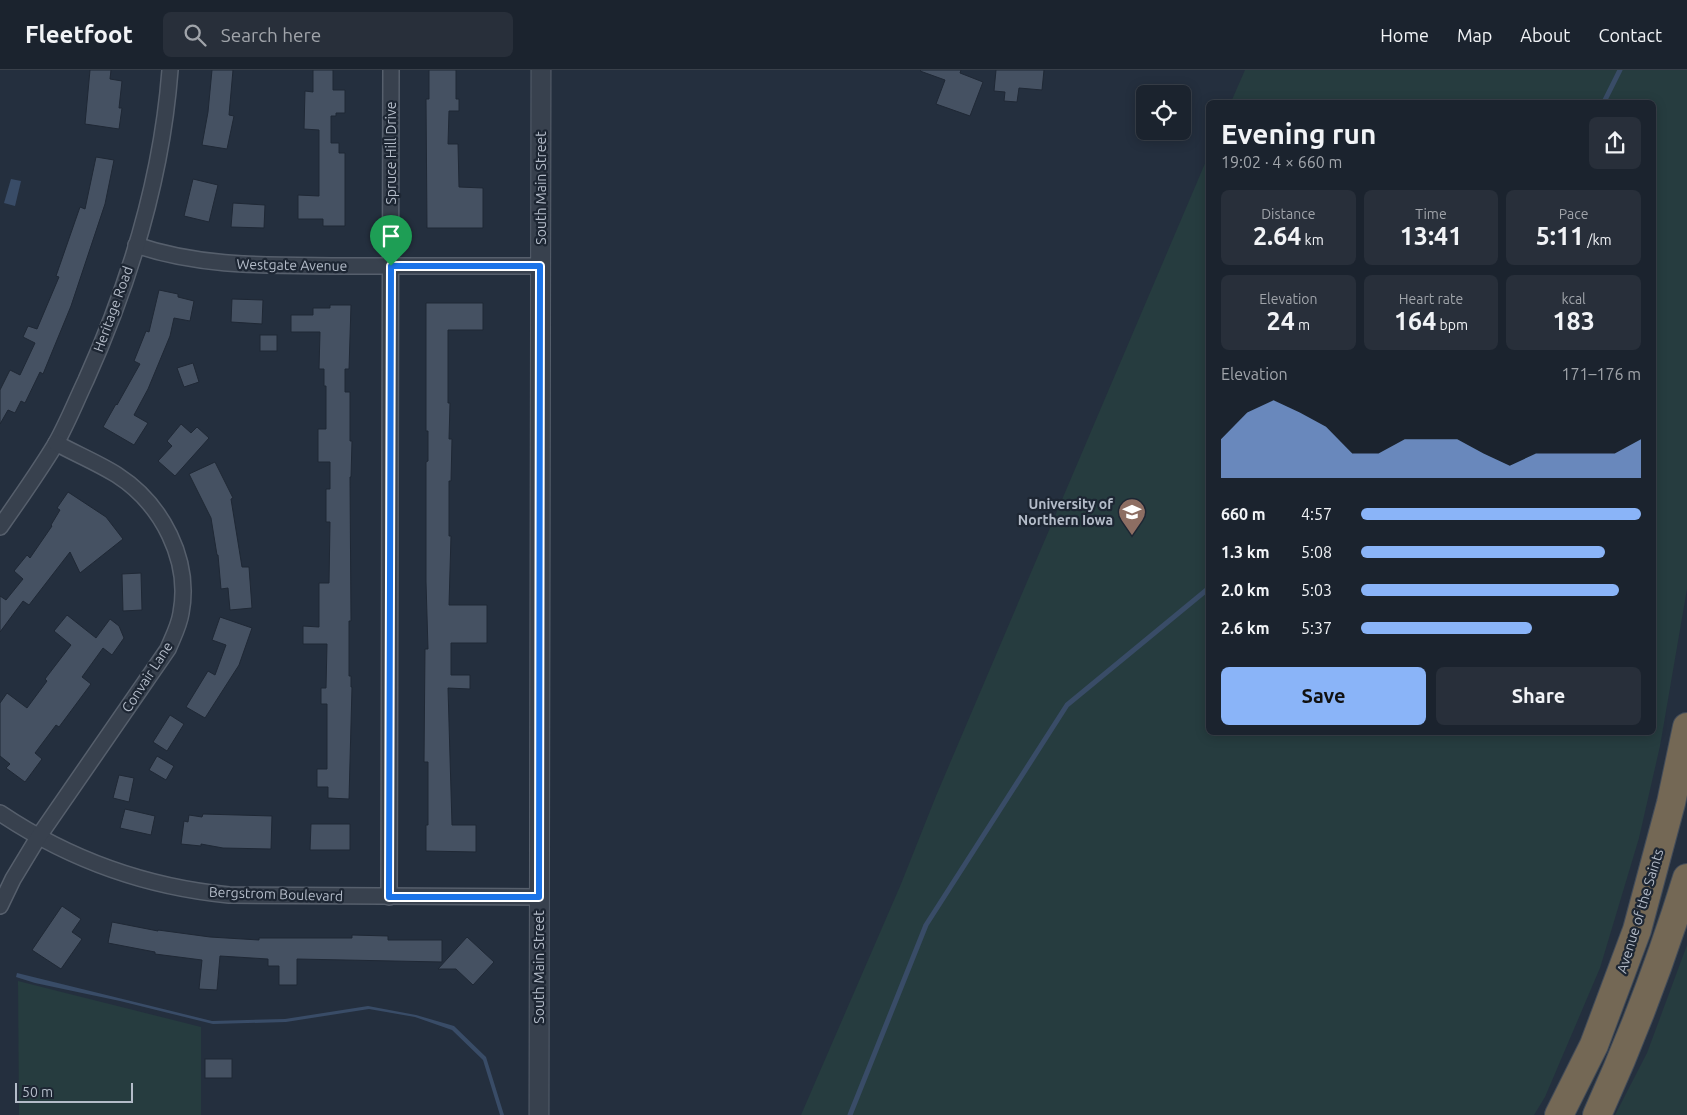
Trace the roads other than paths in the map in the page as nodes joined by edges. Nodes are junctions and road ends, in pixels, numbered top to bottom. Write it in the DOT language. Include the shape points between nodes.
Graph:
graph roads {
  1 [pos="170,70"];
  2 [pos="391,70"];
  3 [pos="541,70"];
  4 [pos="136,246"];
  5 [pos="391,266"];
  6 [pos="540,266"];
  7 [pos="56,443"];
  8 [pos="0,527"];
  9 [pos="1687,727"];
  10 [pos="0,813"];
  11 [pos="39,836"];
  12 [pos="1687,878"];
  13 [pos="389,897"];
  14 [pos="539,897"];
  15 [pos="0,906"];
  16 [pos="539,1115"];
  17 [pos="1560,1115"];
  18 [pos="1597,1115"];
  1 -- 4 [label="street, Heritage Road" via="160,145"];
  2 -- 5 [label="street, Spruce Hill Drive"];
  3 -- 6 [label="street, South Main Street"];
  4 -- 5 [label="street, Westgate Avenue" via="219,263"];
  4 -- 7 [label="street, Heritage Road" via="107,331"];
  5 -- 6 [label="street, Westgate Avenue"];
  5 -- 13 [label="street, Spruce Hill Drive"];
  6 -- 14 [label="street, South Main Street"];
  7 -- 8 [label="street, Heritage Road"];
  7 -- 11 [label="street, Convair Lane" via="118,475 154,510 178,553 183,595 176,633 168,649"];
  9 -- 17 [label="highway, Avenue of the Saints" via="1671,803 1637,930 1594,1045"];
  10 -- 11 [label="street, Bergstrom Boulevard"];
  11 -- 13 [label="street, Bergstrom Boulevard" via="98,864 164,886 197,892"];
  11 -- 15 [label="street, Convair Lane"];
  12 -- 18 [label="highway" via="1645,1002"];
  13 -- 14 [label="street, Bergstrom Boulevard"];
  14 -- 16 [label="street, South Main Street"];
}
